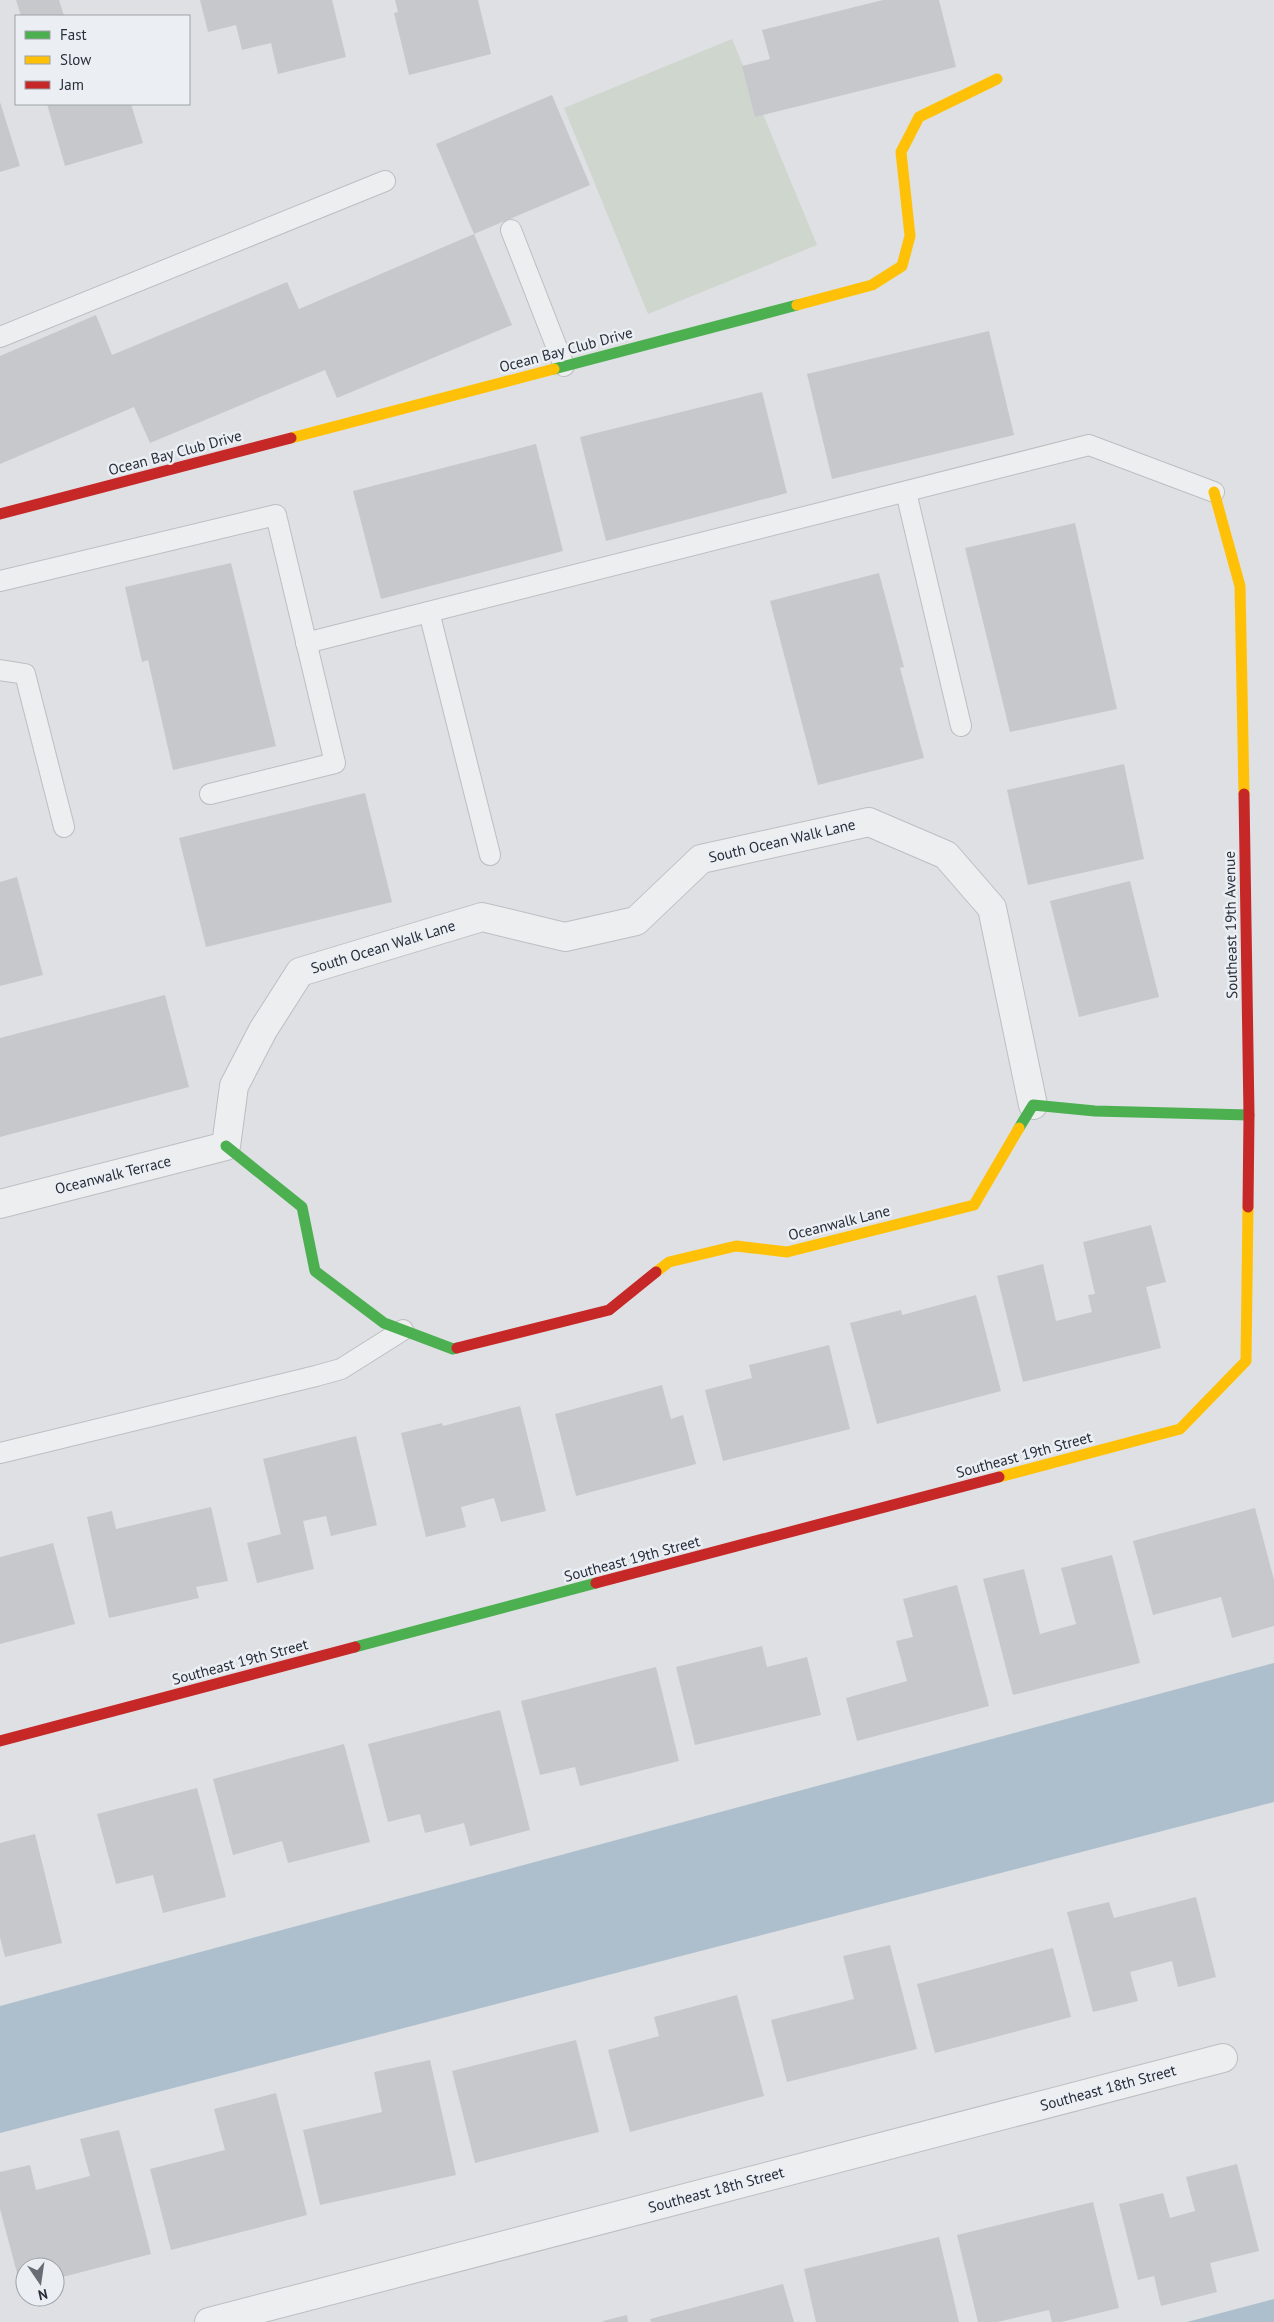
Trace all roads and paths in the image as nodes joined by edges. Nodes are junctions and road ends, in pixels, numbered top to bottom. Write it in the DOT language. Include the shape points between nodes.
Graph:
graph roads {
  1 [pos="997,79"];
  2 [pos="385,181"];
  3 [pos="511,230"];
  4 [pos="0,337"];
  5 [pos="564,366"];
  6 [pos="906,492"];
  7 [pos="1214,492"];
  8 [pos="0,514"];
  9 [pos="0,581"];
  10 [pos="429,612"];
  11 [pos="306,643"];
  12 [pos="0,670"];
  13 [pos="961,726"];
  14 [pos="210,794"];
  15 [pos="64,827"];
  16 [pos="490,855"];
  17 [pos="1033,1105"];
  18 [pos="1249,1115"];
  19 [pos="226,1146"];
  20 [pos="0,1204"];
  21 [pos="403,1330"];
  22 [pos="1246,1362"];
  23 [pos="0,1453"];
  24 [pos="0,1741"];
  25 [pos="1223,2058"];
  26 [pos="209,2322"];
  1 -- 5 [label="street, Ocean Bay Club Drive" via="919,117 902,152 910,236 902,266 872,285"];
  2 -- 4 [label="lane"];
  3 -- 5 [label="lane"];
  5 -- 8 [label="street, Ocean Bay Club Drive"];
  6 -- 7 [label="lane" via="1089,445"];
  6 -- 10 [label="lane"];
  6 -- 13 [label="lane"];
  7 -- 18 [label="street, Southeast 19th Avenue" via="1240,586"];
  9 -- 11 [label="lane" via="276,515"];
  10 -- 11 [label="lane"];
  10 -- 16 [label="lane"];
  11 -- 14 [label="lane" via="336,763"];
  12 -- 15 [label="lane" via="25,674"];
  17 -- 18 [label="street" via="1095,1111"];
  17 -- 19 [label="street, South Ocean Walk Lane" via="992,908 946,855 869,822 701,859 636,920 565,937 482,917 300,972 263,1030 234,1086"];
  17 -- 21 [label="street, Oceanwalk Lane" via="974,1204 787,1252 736,1246 669,1262 609,1310 453,1349"];
  18 -- 22 [label="street, Southeast 19th Avenue"];
  19 -- 20 [label="street, Oceanwalk Terrace"];
  19 -- 21 [label="street, Oceanwalk Lane" via="302,1207 314,1272 384,1323"];
  21 -- 23 [label="lane" via="341,1369"];
  22 -- 24 [label="street, Southeast 19th Street" via="1180,1429"];
  25 -- 26 [label="street, Southeast 18th Street"];
}
